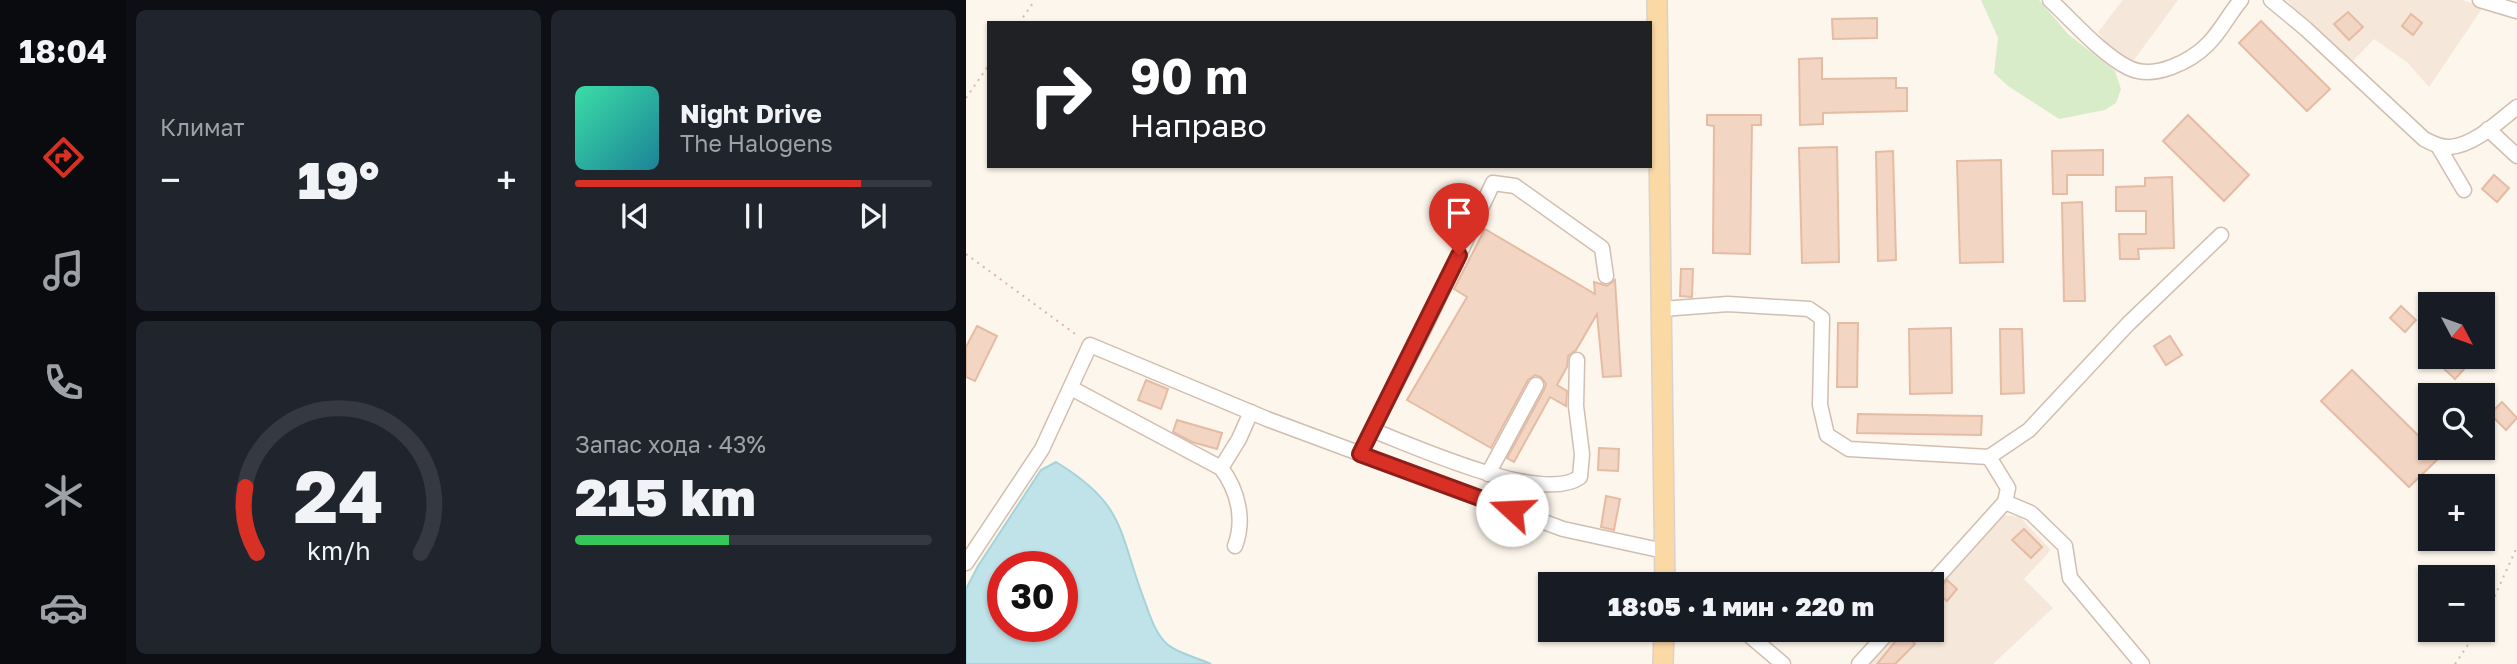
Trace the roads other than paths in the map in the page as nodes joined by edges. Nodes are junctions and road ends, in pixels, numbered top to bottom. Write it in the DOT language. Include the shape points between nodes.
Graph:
graph roads {
  1 [pos="1657,0"];
  2 [pos="2050,0"];
  3 [pos="2241,0"];
  4 [pos="2271,0"];
  5 [pos="2480,0"];
  6 [pos="2517,10"];
  7 [pos="2517,107"];
  8 [pos="2488,129"];
  9 [pos="2438,146"];
  10 [pos="2517,156"];
  11 [pos="2464,190"];
  12 [pos="2221,235"];
  13 [pos="1606,276"];
  14 [pos="1662,309"];
  15 [pos="1577,360"];
  16 [pos="1536,384"];
  17 [pos="1071,388"];
  18 [pos="1251,412"];
  19 [pos="1373,430"];
  20 [pos="1360,454"];
  21 [pos="1989,457"];
  22 [pos="1221,468"];
  23 [pos="1488,474"];
  24 [pos="2005,502"];
  25 [pos="1236,546"];
  26 [pos="1664,551"];
  27 [pos="966,563"];
  28 [pos="1668,572"];
  29 [pos="1942,572"];
  30 [pos="1663,642"];
  31 [pos="1757,642"];
  32 [pos="1879,642"];
  33 [pos="1662,664"];
  34 [pos="1783,664"];
  35 [pos="1859,664"];
  36 [pos="2142,664"];
  1 -- 14 [label="main road"];
  2 -- 3 [label="street" via="2113,57 2142,72 2183,62 2201,50"];
  4 -- 9 [label="street" via="2424,139"];
  5 -- 6 [label="street"];
  7 -- 8 [label="street"];
  8 -- 9 [label="street" via="2451,147"];
  8 -- 10 [label="street"];
  9 -- 11 [label="street"];
  12 -- 21 [label="street" via="2128,324 2029,430"];
  13 -- 19 [label="street" via="1602,248 1515,186 1493,183"];
  14 -- 21 [label="street" via="1728,304 1809,309 1822,318 1820,405 1827,435 1849,449"];
  14 -- 26 [label="main road"];
  15 -- 23 [label="street" via="1580,477 1572,483 1532,483"];
  16 -- 23 [label="street"];
  17 -- 18 [label="street" via="1090,345"];
  17 -- 22 [label="street"];
  17 -- 27 [label="street" via="1042,449"];
  18 -- 20 [label="street"];
  18 -- 22 [label="street"];
  19 -- 20 [label="street"];
  19 -- 23 [label="street"];
  20 -- 26 [label="street" via="1563,529"];
  21 -- 24 [label="street" via="2008,488"];
  22 -- 25 [label="street" via="1241,516"];
  24 -- 29 [label="street"];
  24 -- 36 [label="street" via="2031,513 2065,546 2070,578"];
  26 -- 28 [label="main road"];
  30 -- 33 [label="main road"];
  31 -- 34 [label="street"];
  32 -- 35 [label="street"];
}
